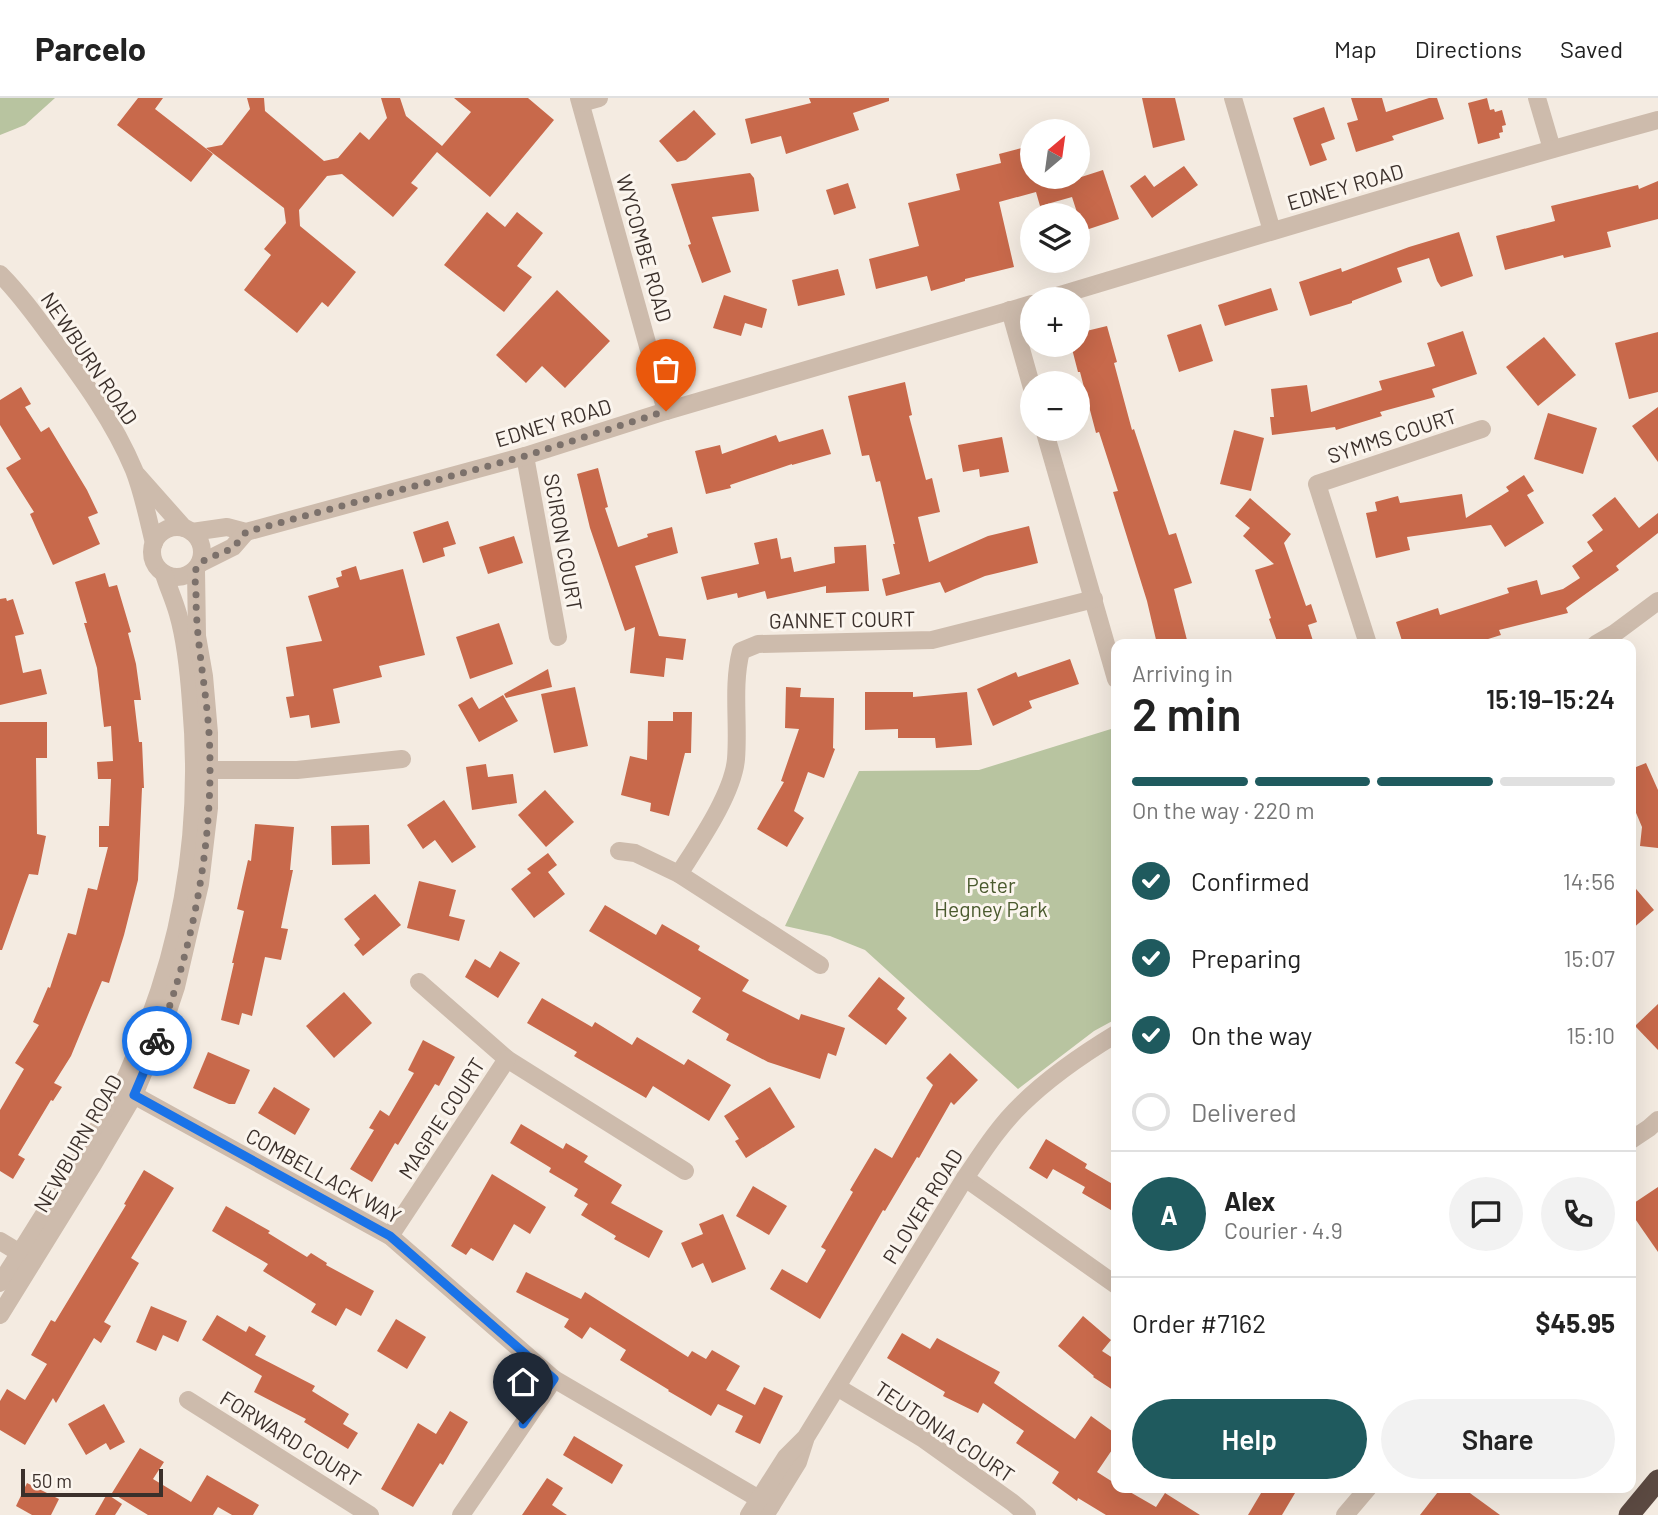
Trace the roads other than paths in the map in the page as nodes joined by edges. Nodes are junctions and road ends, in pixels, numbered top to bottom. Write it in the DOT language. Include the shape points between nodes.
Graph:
graph roads {
  1 [pos="599,98"];
  2 [pos="1233,98"];
  3 [pos="1537,98"];
  4 [pos="580,101"];
  5 [pos="1658,120"];
  6 [pos="1552,149"];
  7 [pos="1272,231"];
  8 [pos="0,274"];
  9 [pos="1087,287"];
  10 [pos="1020,307"];
  11 [pos="1010,310"];
  12 [pos="1027,371"];
  13 [pos="666,411"];
  14 [pos="1482,429"];
  15 [pos="1048,441"];
  16 [pos="525,456"];
  17 [pos="135,473"];
  18 [pos="188,530"];
  19 [pos="246,532"];
  20 [pos="154,543"];
  21 [pos="198,567"];
  22 [pos="164,574"];
  23 [pos="1094,599"];
  24 [pos="1658,601"];
  25 [pos="558,637"];
  26 [pos="1366,639"];
  27 [pos="1606,639"];
  28 [pos="1111,662"];
  29 [pos="402,759"];
  30 [pos="203,770"];
  31 [pos="620,851"];
  32 [pos="679,874"];
  33 [pos="820,965"];
  34 [pos="418,982"];
  35 [pos="1111,1037"];
  36 [pos="507,1059"];
  37 [pos="127,1091"];
  38 [pos="1658,1120"];
  39 [pos="1636,1137"];
  40 [pos="685,1171"];
  41 [pos="965,1178"];
  42 [pos="390,1236"];
  43 [pos="0,1241"];
  44 [pos="27,1257"];
  45 [pos="8,1273"];
  46 [pos="1111,1281"];
  47 [pos="0,1315"];
  48 [pos="554,1379"];
  49 [pos="837,1387"];
  50 [pos="188,1400"];
  51 [pos="1658,1480"];
  52 [pos="1364,1493"];
  53 [pos="765,1507"];
  54 [pos="370,1515"];
  55 [pos="461,1515"];
  56 [pos="749,1515"];
  57 [pos="1027,1515"];
  58 [pos="1345,1515"];
  59 [pos="1629,1515"];
  1 -- 4 [label="street"];
  2 -- 7 [label="street"];
  3 -- 6 [label="street"];
  4 -- 13 [label="street, WYCOMBE ROAD"];
  5 -- 6 [label="street, EDNEY ROAD"];
  6 -- 7 [label="street, EDNEY ROAD"];
  7 -- 9 [label="street, EDNEY ROAD"];
  8 -- 17 [label="street, NEWBURN ROAD" via="86,385"];
  10 -- 11 [label="street, EDNEY ROAD"];
  11 -- 12 [label="street"];
  11 -- 13 [label="street, EDNEY ROAD"];
  13 -- 16 [label="street, EDNEY ROAD"];
  14 -- 26 [label="street, SYMMS COURT" via="1317,484"];
  15 -- 23 [label="street"];
  16 -- 19 [label="street, EDNEY ROAD"];
  16 -- 25 [label="street, SCIRON COURT"];
  17 -- 18 [label="street, NEWBURN ROAD"];
  17 -- 20 [label="street, NEWBURN ROAD"];
  18 -- 19 [label="street, EDNEY ROAD" via="227,527"];
  18 -- 20 [label="street" via="168,528"];
  18 -- 21 [label="street" via="202,546"];
  19 -- 21 [label="street, EDNEY ROAD" via="233,547"];
  20 -- 22 [label="street" via="154,562"];
  21 -- 22 [label="street" via="180,578"];
  21 -- 30 [label="street, NEWBURN ROAD" via="197,636 209,733"];
  22 -- 30 [label="street, NEWBURN ROAD" via="178,613"];
  23 -- 28 [label="street"];
  23 -- 32 [label="street, GANNET COURT" via="932,640 758,644 741,651 736,761 711,824"];
  24 -- 27 [label="street"];
  29 -- 30 [label="street" via="297,770"];
  30 -- 37 [label="street, NEWBURN ROAD" via="174,939"];
  31 -- 32 [label="street" via="635,853"];
  32 -- 33 [label="street"];
  34 -- 36 [label="street, MAGPIE COURT"];
  35 -- 41 [label="street, PLOVER ROAD" via="1020,1105"];
  36 -- 40 [label="street, MAGPIE COURT"];
  36 -- 42 [label="street, MAGPIE COURT"];
  37 -- 42 [label="street, COMBELLACK WAY"];
  37 -- 44 [label="street, NEWBURN ROAD" via="81,1157"];
  38 -- 39 [label="street"];
  41 -- 46 [label="street"];
  41 -- 49 [label="street, PLOVER ROAD"];
  42 -- 48 [label="street, COMBELLACK WAY"];
  43 -- 44 [label="street"];
  44 -- 45 [label="street, NEWBURN ROAD"];
  45 -- 47 [label="street, NEWBURN ROAD"];
  48 -- 53 [label="street, COMBELLACK WAY"];
  48 -- 55 [label="street"];
  49 -- 53 [label="street, PLOVER ROAD" via="806,1437 786,1457"];
  49 -- 57 [label="street, TEUTONIA COURT" via="922,1438"];
  50 -- 54 [label="street, FORWARD COURT"];
  51 -- 59 [label="highway"];
  52 -- 58 [label="street"];
  53 -- 56 [label="street, PLOVER ROAD"];
}
